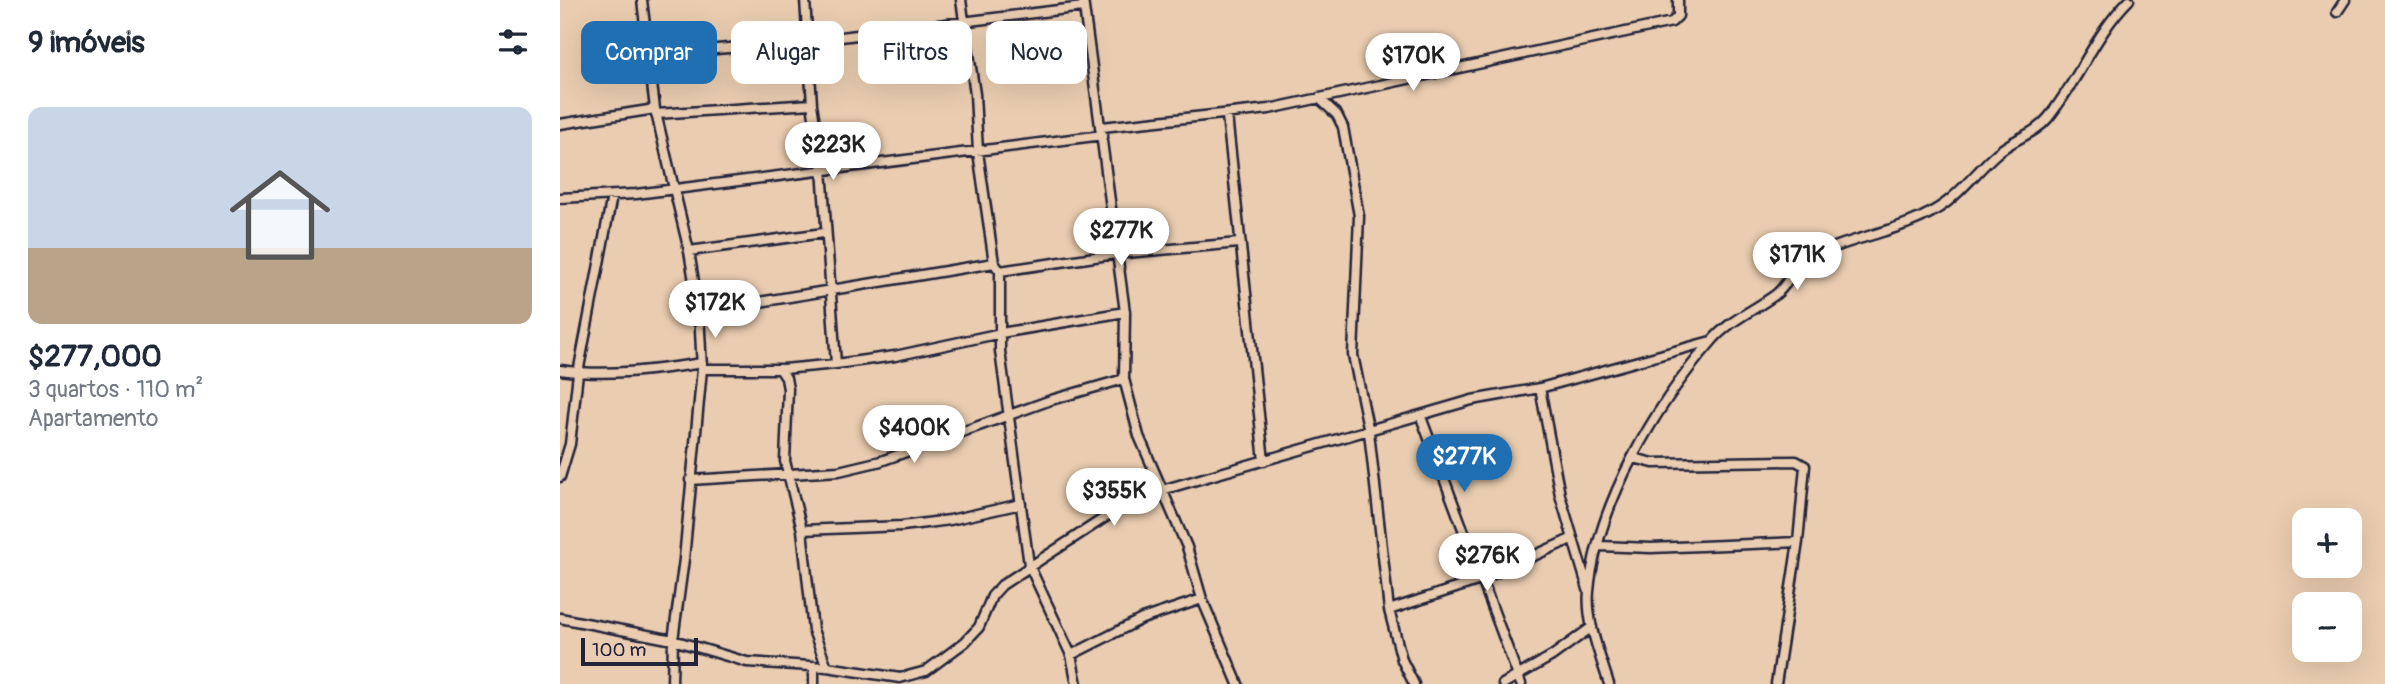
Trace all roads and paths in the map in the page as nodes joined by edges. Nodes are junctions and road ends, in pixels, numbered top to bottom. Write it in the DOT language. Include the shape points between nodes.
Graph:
graph roads {
  1 [pos="642,0"];
  2 [pos="805,0"];
  3 [pos="961,0"];
  4 [pos="1678,0"];
  5 [pos="2129,0"];
  6 [pos="2346,0"];
  7 [pos="1083,4"];
  8 [pos="2337,12"];
  9 [pos="963,20"];
  10 [pos="644,21"];
  11 [pos="807,21"];
  12 [pos="844,36"];
  13 [pos="652,84"];
  14 [pos="811,84"];
  15 [pos="1319,98"];
  16 [pos="812,104"];
  17 [pos="656,111"];
  18 [pos="1227,116"];
  19 [pos="560,124"];
  20 [pos="1102,131"];
  21 [pos="978,152"];
  22 [pos="822,169"];
  23 [pos="675,189"];
  24 [pos="612,196"];
  25 [pos="560,198"];
  26 [pos="824,233"];
  27 [pos="1239,243"];
  28 [pos="689,251"];
  29 [pos="1115,254"];
  30 [pos="994,263"];
  31 [pos="1000,271"];
  32 [pos="830,289"];
  33 [pos="699,312"];
  34 [pos="1125,312"];
  35 [pos="1001,333"];
  36 [pos="1711,341"];
  37 [pos="836,364"];
  38 [pos="702,366"];
  39 [pos="780,369"];
  40 [pos="560,370"];
  41 [pos="579,373"];
  42 [pos="1124,379"];
  43 [pos="1540,388"];
  44 [pos="1009,416"];
  45 [pos="1421,417"];
  46 [pos="1369,432"];
  47 [pos="1633,458"];
  48 [pos="1264,461"];
  49 [pos="788,476"];
  50 [pos="560,477"];
  51 [pos="690,480"];
  52 [pos="1162,490"];
  53 [pos="1021,504"];
  54 [pos="802,530"];
  55 [pos="1572,539"];
  56 [pos="1798,542"];
  57 [pos="1599,546"];
  58 [pos="1030,565"];
  59 [pos="1480,580"];
  60 [pos="1589,592"];
  61 [pos="1202,599"];
  62 [pos="1389,610"];
  63 [pos="560,618"];
  64 [pos="1592,627"];
  65 [pos="673,640"];
  66 [pos="1071,655"];
  67 [pos="814,666"];
  68 [pos="827,667"];
  69 [pos="1519,680"];
  70 [pos="902,681"];
  71 [pos="672,684"];
  72 [pos="814,684"];
  73 [pos="1077,684"];
  74 [pos="1238,684"];
  75 [pos="1414,684"];
  76 [pos="1503,684"];
  77 [pos="1609,684"];
  78 [pos="1776,684"];
  1 -- 10 [label="street"];
  2 -- 11 [label="street"];
  3 -- 9 [label="street"];
  4 -- 15 [label="street" via="1678,16 1672,22"];
  5 -- 36 [label="street" via="2100,36 2049,117 2029,135 1996,154 1972,181 1928,215 1802,261 1778,293"];
  6 -- 8 [label="street"];
  7 -- 9 [label="street"];
  7 -- 20 [label="street"];
  9 -- 12 [label="street"];
  9 -- 21 [label="street" via="975,94"];
  13 -- 17 [label="street"];
  14 -- 16 [label="street"];
  15 -- 18 [label="street"];
  15 -- 46 [label="street" via="1343,127 1359,216 1353,355"];
  16 -- 17 [label="street"];
  16 -- 22 [label="street"];
  17 -- 19 [label="street"];
  17 -- 23 [label="street"];
  18 -- 20 [label="street"];
  18 -- 27 [label="street"];
  20 -- 21 [label="street"];
  20 -- 29 [label="street"];
  21 -- 22 [label="street"];
  21 -- 30 [label="street"];
  22 -- 23 [label="street"];
  22 -- 26 [label="street"];
  23 -- 24 [label="street"];
  23 -- 28 [label="street"];
  24 -- 25 [label="street"];
  24 -- 41 [label="street"];
  26 -- 28 [label="street"];
  26 -- 32 [label="street"];
  27 -- 29 [label="street"];
  27 -- 48 [label="street"];
  28 -- 33 [label="street"];
  29 -- 31 [label="street"];
  29 -- 34 [label="street"];
  30 -- 31 [label="street"];
  30 -- 32 [label="street"];
  31 -- 35 [label="street"];
  32 -- 33 [label="street"];
  32 -- 37 [label="street"];
  33 -- 38 [label="street"];
  34 -- 35 [label="street"];
  34 -- 42 [label="street"];
  35 -- 37 [label="street"];
  35 -- 44 [label="street"];
  36 -- 43 [label="street"];
  36 -- 47 [label="street" via="1650,425"];
  37 -- 39 [label="street"];
  38 -- 39 [label="street"];
  38 -- 41 [label="street"];
  38 -- 51 [label="street"];
  39 -- 49 [label="street" via="788,389"];
  40 -- 41 [label="street"];
  41 -- 50 [label="street" via="570,444"];
  42 -- 44 [label="street"];
  42 -- 52 [label="street" via="1139,436"];
  43 -- 45 [label="street" via="1472,400"];
  43 -- 55 [label="street"];
  44 -- 49 [label="street" via="881,461"];
  44 -- 53 [label="street"];
  45 -- 46 [label="street"];
  45 -- 59 [label="street"];
  46 -- 48 [label="street"];
  46 -- 62 [label="street"];
  47 -- 56 [label="street" via="1653,463 1802,462 1806,471"];
  47 -- 57 [label="street"];
  48 -- 52 [label="street"];
  49 -- 51 [label="street"];
  49 -- 54 [label="street"];
  51 -- 65 [label="street"];
  52 -- 58 [label="street" via="1121,507"];
  52 -- 61 [label="street" via="1187,547"];
  53 -- 54 [label="street" via="902,526"];
  53 -- 58 [label="street"];
  54 -- 68 [label="street" via="813,630"];
  55 -- 59 [label="street"];
  55 -- 60 [label="street"];
  56 -- 57 [label="street"];
  56 -- 78 [label="street"];
  57 -- 60 [label="street"];
  58 -- 66 [label="street"];
  58 -- 70 [label="street" via="992,596 979,627 965,642 926,671"];
  59 -- 62 [label="street"];
  59 -- 69 [label="street"];
  60 -- 64 [label="street"];
  61 -- 66 [label="street" via="1142,619"];
  61 -- 74 [label="street"];
  62 -- 75 [label="street" via="1402,660"];
  63 -- 65 [label="street"];
  64 -- 69 [label="street"];
  64 -- 77 [label="street"];
  65 -- 67 [label="street" via="747,662"];
  65 -- 71 [label="street"];
  66 -- 73 [label="street"];
  67 -- 68 [label="street"];
  67 -- 72 [label="street"];
  68 -- 70 [label="street"];
  69 -- 76 [label="street"];
}
